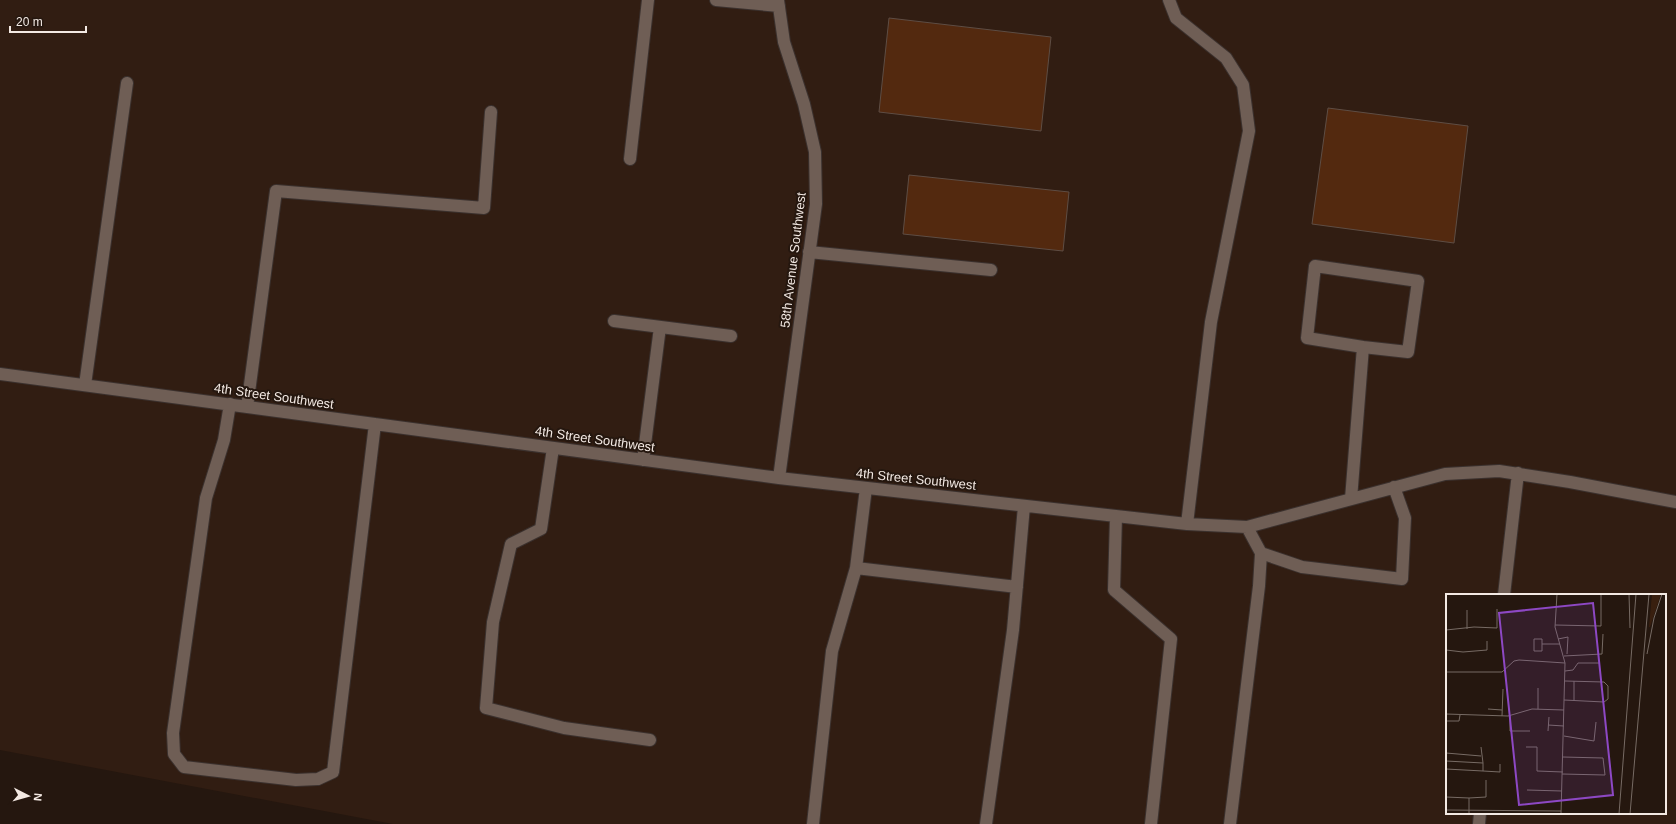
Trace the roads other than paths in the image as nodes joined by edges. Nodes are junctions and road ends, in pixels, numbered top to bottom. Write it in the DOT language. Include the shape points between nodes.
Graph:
graph roads {
  1 [pos="648,0"];
  2 [pos="716,0"];
  3 [pos="1169,0"];
  4 [pos="779,3"];
  5 [pos="127,83"];
  6 [pos="491,112"];
  7 [pos="630,160"];
  8 [pos="809,252"];
  9 [pos="990,270"];
  10 [pos="614,321"];
  11 [pos="660,327"];
  12 [pos="731,336"];
  13 [pos="1364,347"];
  14 [pos="0,374"];
  15 [pos="84,385"];
  16 [pos="230,404"];
  17 [pos="247,407"];
  18 [pos="375,424"];
  19 [pos="553,448"];
  20 [pos="643,460"];
  21 [pos="1518,473"];
  22 [pos="779,478"];
  23 [pos="1394,487"];
  24 [pos="866,488"];
  25 [pos="1351,499"];
  26 [pos="1676,502"];
  27 [pos="1024,506"];
  28 [pos="1116,516"];
  29 [pos="1187,524"];
  30 [pos="1248,527"];
  31 [pos="1261,553"];
  32 [pos="856,568"];
  33 [pos="1017,587"];
  34 [pos="1504,594"];
  35 [pos="650,740"];
  36 [pos="1480,814"];
  37 [pos="813,824"];
  38 [pos="986,824"];
  39 [pos="1151,824"];
  40 [pos="1230,824"];
  41 [pos="1479,824"];
  1 -- 7 [label="street"];
  2 -- 4 [label="street"];
  3 -- 29 [label="street" via="1176,18 1226,58 1243,85 1249,131 1211,322"];
  4 -- 8 [label="street, 58th Avenue Southwest" via="784,42 804,104 815,152 816,204"];
  5 -- 15 [label="street"];
  6 -- 17 [label="street" via="484,208 276,191"];
  8 -- 9 [label="street"];
  8 -- 22 [label="street, 58th Avenue Southwest"];
  10 -- 11 [label="street"];
  11 -- 12 [label="street"];
  11 -- 20 [label="street"];
  13 -- 13 [label="street" via="1408,352 1418,281 1315,266 1307,338"];
  13 -- 25 [label="street"];
  14 -- 15 [label="street, 4th Street Southwest"];
  15 -- 16 [label="street, 4th Street Southwest"];
  16 -- 17 [label="street, 4th Street Southwest"];
  16 -- 18 [label="street" via="224,440 206,498 173,733 174,754 184,767 296,780 318,779 333,772"];
  17 -- 18 [label="street, 4th Street Southwest"];
  18 -- 19 [label="street, 4th Street Southwest"];
  19 -- 20 [label="street, 4th Street Southwest"];
  19 -- 35 [label="street" via="541,529 511,544 492,622 486,708 564,728"];
  20 -- 22 [label="street, 4th Street Southwest"];
  21 -- 23 [label="street, 4th Street Southwest" via="1499,471 1445,474"];
  21 -- 26 [label="street, 4th Street Southwest"];
  21 -- 34 [label="street"];
  22 -- 24 [label="street, 4th Street Southwest"];
  23 -- 25 [label="street, 4th Street Southwest"];
  23 -- 31 [label="street" via="1405,518 1402,579 1302,567"];
  24 -- 27 [label="street, 4th Street Southwest"];
  24 -- 32 [label="street"];
  25 -- 30 [label="street, 4th Street Southwest"];
  27 -- 28 [label="street, 4th Street Southwest"];
  27 -- 33 [label="street"];
  28 -- 29 [label="street, 4th Street Southwest"];
  28 -- 39 [label="street" via="1114,590 1171,639"];
  29 -- 30 [label="street, 4th Street Southwest"];
  30 -- 31 [label="street"];
  31 -- 40 [label="street"];
  32 -- 33 [label="street"];
  32 -- 37 [label="street" via="832,652"];
  33 -- 38 [label="street"];
  36 -- 41 [label="street"];
}
